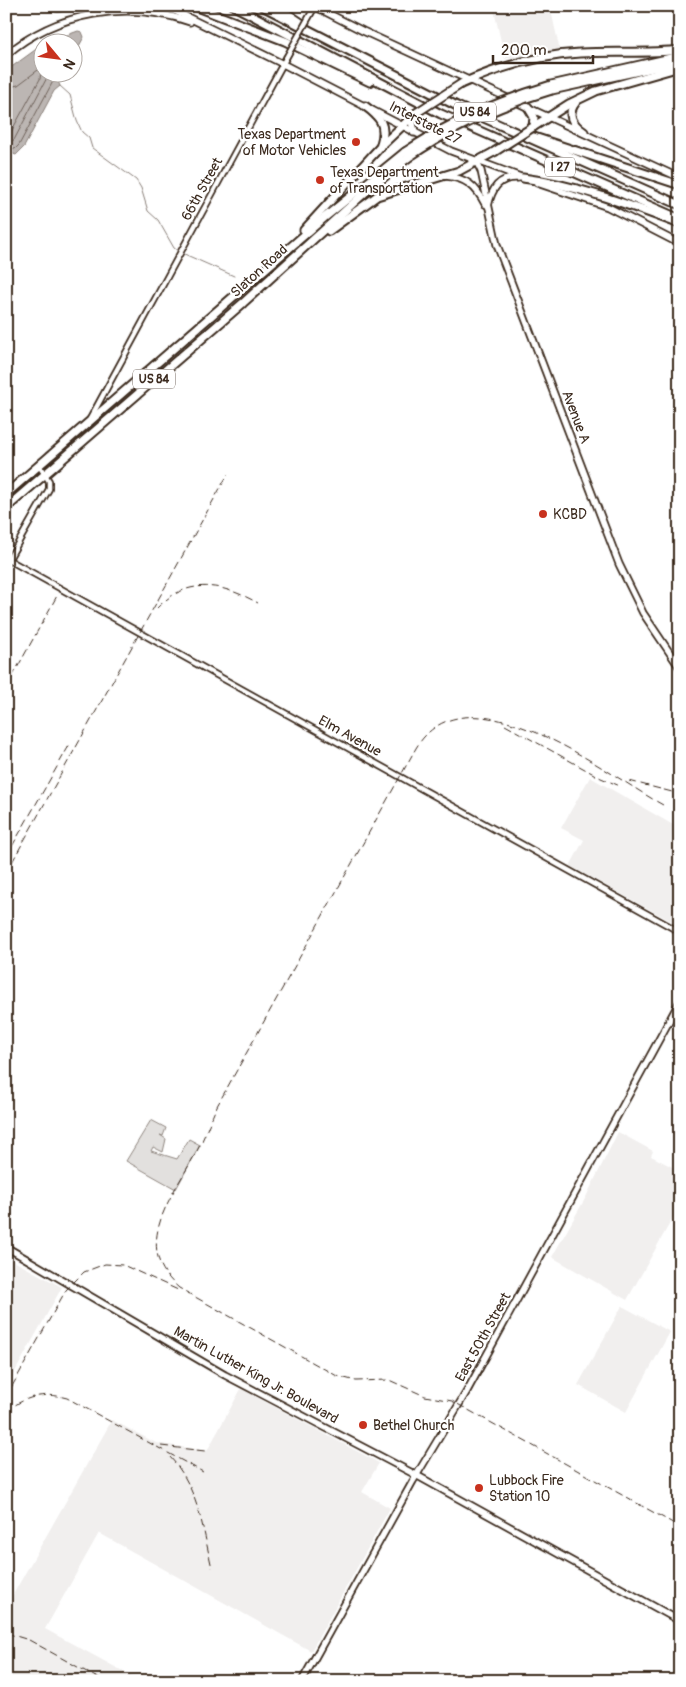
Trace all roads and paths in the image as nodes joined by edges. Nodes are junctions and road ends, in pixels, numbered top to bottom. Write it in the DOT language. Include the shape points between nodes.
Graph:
graph roads {
  1 [pos="48,6"];
  2 [pos="71,6"];
  3 [pos="165,6"];
  4 [pos="194,6"];
  5 [pos="234,6"];
  6 [pos="262,6"];
  7 [pos="276,6"];
  8 [pos="314,7"];
  9 [pos="311,32"];
  10 [pos="252,48"];
  11 [pos="680,50"];
  12 [pos="6,55"];
  13 [pos="680,56"];
  14 [pos="285,61"];
  15 [pos="680,62"];
  16 [pos="680,67"];
  17 [pos="470,80"];
  18 [pos="551,88"];
  19 [pos="577,100"];
  20 [pos="365,106"];
  21 [pos="528,107"];
  22 [pos="416,113"];
  23 [pos="440,114"];
  24 [pos="550,117"];
  25 [pos="402,125"];
  26 [pos="533,128"];
  27 [pos="414,132"];
  28 [pos="584,132"];
  29 [pos="518,134"];
  30 [pos="380,147"];
  31 [pos="407,155"];
  32 [pos="477,162"];
  33 [pos="444,176"];
  34 [pos="523,178"];
  35 [pos="679,179"];
  36 [pos="680,205"];
  37 [pos="487,208"];
  38 [pos="680,219"];
  39 [pos="680,224"];
  40 [pos="680,244"];
  41 [pos="302,250"];
  42 [pos="265,269"];
  43 [pos="236,294"];
  44 [pos="243,303"];
  45 [pos="87,425"];
  46 [pos="40,467"];
  47 [pos="45,474"];
  48 [pos="6,494"];
  49 [pos="6,508"];
  50 [pos="8,562"];
  51 [pos="680,668"];
  52 [pos="680,932"];
  53 [pos="680,1001"];
  54 [pos="6,1247"];
  55 [pos="416,1475"];
  56 [pos="680,1621"];
  57 [pos="302,1681"];
  1 -- 2 [label="main road"];
  3 -- 10 [label="main road, Interstate 27"];
  4 -- 23 [label="highway" via="285,41"];
  5 -- 23 [label="highway, I 27"];
  6 -- 9 [label="highway, I 27"];
  7 -- 9 [label="highway" via="298,19"];
  8 -- 14 [label="street, 66th Street, bridge"];
  8 -- 17 [label="main road"];
  9 -- 29 [label="highway, I 27"];
  10 -- 12 [label="main road" via="171,16 142,11 111,11 55,24 28,38"];
  10 -- 14 [label="main road, Interstate 27"];
  11 -- 17 [label="highway" via="554,56 515,64"];
  13 -- 18 [label="highway, US 84"];
  14 -- 20 [label="main road, Interstate 27"];
  14 -- 45 [label="street, 66th Street"];
  15 -- 18 [label="highway, US 84"];
  16 -- 19 [label="highway" via="606,88"];
  17 -- 21 [label="main road"];
  17 -- 22 [label="highway, bridge"];
  18 -- 31 [label="highway, Slaton Road / US 84, bridge" via="501,100 463,117"];
  19 -- 24 [label="highway"];
  19 -- 28 [label="highway" via="571,117"];
  20 -- 25 [label="main road, Interstate 27"];
  20 -- 30 [label="highway" via="382,122 384,136"];
  21 -- 24 [label="main road"];
  21 -- 26 [label="highway" via="534,117"];
  22 -- 25 [label="highway"];
  22 -- 27 [label="highway" via="412,121"];
  23 -- 38 [label="highway, I 27"];
  24 -- 26 [label="highway"];
  24 -- 28 [label="main road"];
  25 -- 27 [label="main road, Interstate 27"];
  25 -- 30 [label="highway"];
  26 -- 32 [label="highway, bridge"];
  27 -- 32 [label="main road, Interstate 27"];
  28 -- 35 [label="main road"];
  29 -- 35 [label="highway"];
  29 -- 36 [label="highway, I 27"];
  30 -- 42 [label="highway" via="330,204"];
  31 -- 41 [label="highway, Slaton Road / US 84"];
  31 -- 42 [label="highway, Slaton Road / US 84"];
  32 -- 33 [label="highway"];
  32 -- 34 [label="main road, Interstate 27"];
  32 -- 37 [label="main road, Avenue A"];
  33 -- 37 [label="main road" via="470,183"];
  33 -- 41 [label="highway" via="377,196"];
  34 -- 37 [label="main road" via="511,178 498,184"];
  34 -- 39 [label="highway" via="600,196"];
  34 -- 40 [label="main road, Interstate 27" via="608,207"];
  37 -- 51 [label="main road, Avenue A" via="497,245 619,564 651,627"];
  41 -- 44 [label="highway, Slaton Road / US 84"];
  42 -- 43 [label="highway, Slaton Road / US 84"];
  43 -- 44 [label="highway"];
  43 -- 45 [label="highway, Slaton Road / US 84"];
  44 -- 47 [label="highway, Slaton Road / US 84"];
  45 -- 46 [label="highway, Slaton Road / US 84"];
  46 -- 47 [label="street"];
  46 -- 48 [label="highway, Slaton Road / US 84"];
  47 -- 49 [label="highway, Slaton Road / US 84"];
  47 -- 50 [label="street" via="50,483 49,489"];
  50 -- 52 [label="street, Elm Avenue"];
  53 -- 55 [label="main road, East 50th Street" via="475,1377"];
  54 -- 55 [label="main road, Martin Luther King Jr. Boulevard" via="225,1375"];
  55 -- 56 [label="main road, Martin Luther King Jr. Boulevard"];
  55 -- 57 [label="main road, East 50th Street"];
}
